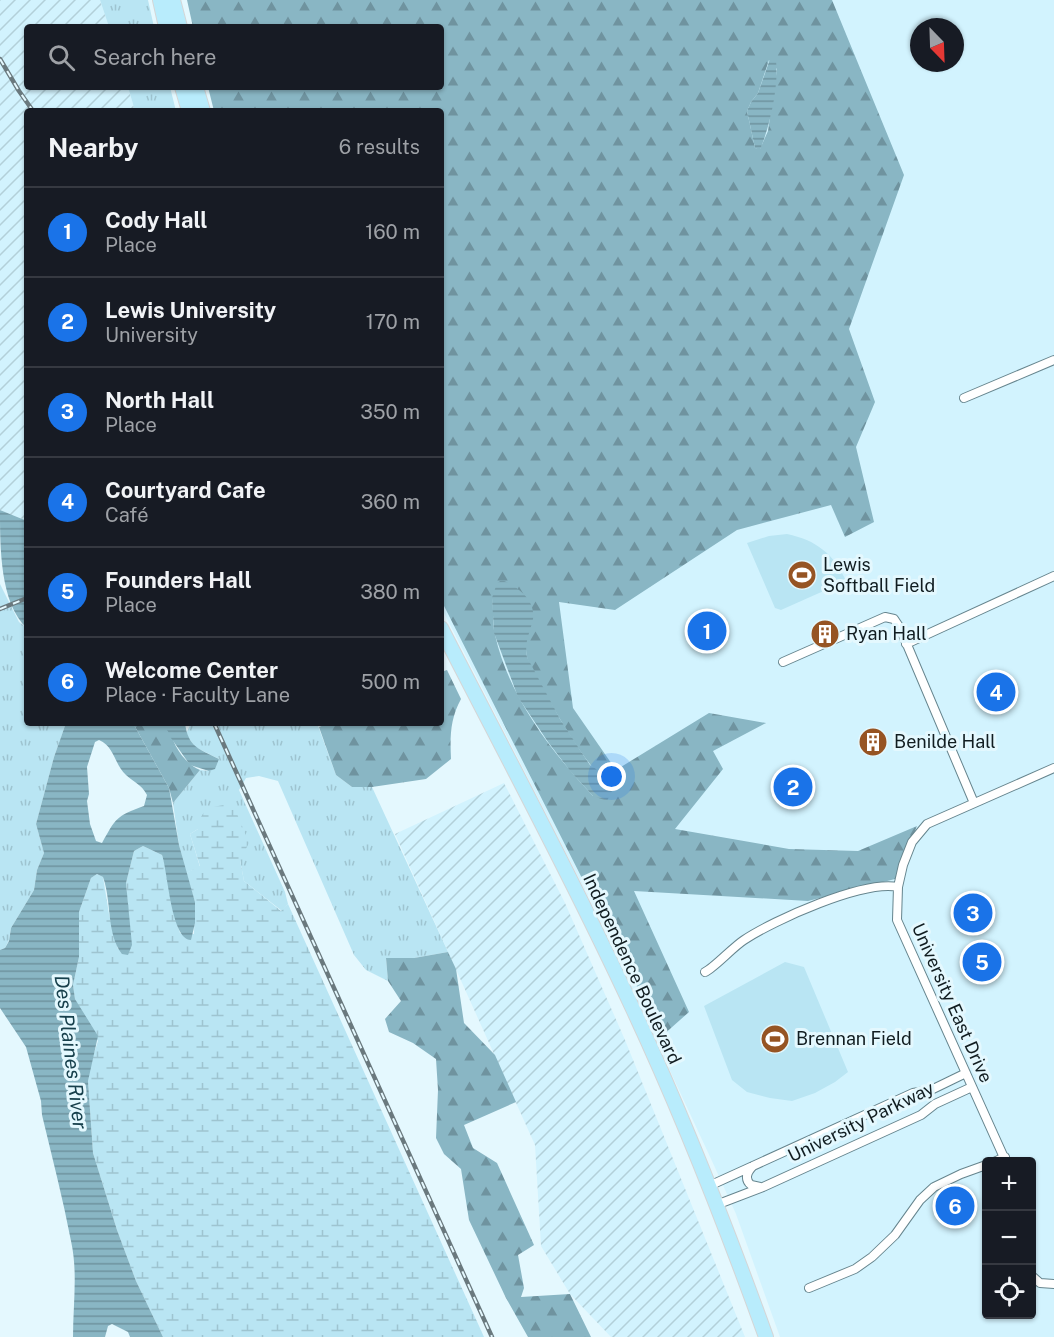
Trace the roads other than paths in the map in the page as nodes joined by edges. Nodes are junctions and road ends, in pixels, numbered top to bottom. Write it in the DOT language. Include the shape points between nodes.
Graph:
graph roads {
  1 [pos="160,0"];
  2 [pos="173,0"];
  3 [pos="165,24"];
  4 [pos="179,24"];
  5 [pos="183,90"];
  6 [pos="197,90"];
  7 [pos="188,108"];
  8 [pos="202,108"];
  9 [pos="1054,360"];
  10 [pos="964,398"];
  11 [pos="1054,576"];
  12 [pos="444,634"];
  13 [pos="906,644"];
  14 [pos="783,662"];
  15 [pos="1054,768"];
  16 [pos="974,803"];
  17 [pos="898,887"];
  18 [pos="705,972"];
  19 [pos="966,1073"];
  20 [pos="972,1087"];
  21 [pos="1005,1157"];
  22 [pos="754,1166"];
  23 [pos="982,1167"];
  24 [pos="709,1186"];
  25 [pos="763,1187"];
  26 [pos="716,1205"];
  27 [pos="1036,1280"];
  28 [pos="1054,1284"];
  29 [pos="808,1288"];
  30 [pos="766,1337"];
  1 -- 3 [label="main road"];
  2 -- 4 [label="main road"];
  5 -- 7 [label="main road"];
  6 -- 8 [label="main road"];
  9 -- 10 [label="street"];
  11 -- 13 [label="street"];
  12 -- 24 [label="main road, Independence Boulevard" via="595,930"];
  13 -- 14 [label="street" via="894,619 885,617"];
  13 -- 16 [label="street"];
  15 -- 16 [label="street"];
  16 -- 17 [label="street, University East Drive" via="927,824 912,842"];
  17 -- 18 [label="street" via="869,888 808,907 744,940"];
  17 -- 19 [label="street, University East Drive" via="897,920"];
  19 -- 20 [label="street, University East Drive"];
  19 -- 22 [label="street, University Parkway"];
  20 -- 21 [label="street, University East Drive"];
  20 -- 25 [label="street, University Parkway" via="921,1115"];
  22 -- 24 [label="street, University Parkway"];
  22 -- 25 [label="street" via="747,1174 748,1182"];
  23 -- 29 [label="street" via="934,1187 895,1235 855,1269"];
  24 -- 26 [label="main road, Independence Boulevard"];
  25 -- 26 [label="street, University Parkway"];
  26 -- 30 [label="main road, Independence Boulevard"];
  27 -- 28 [label="street"];
}
